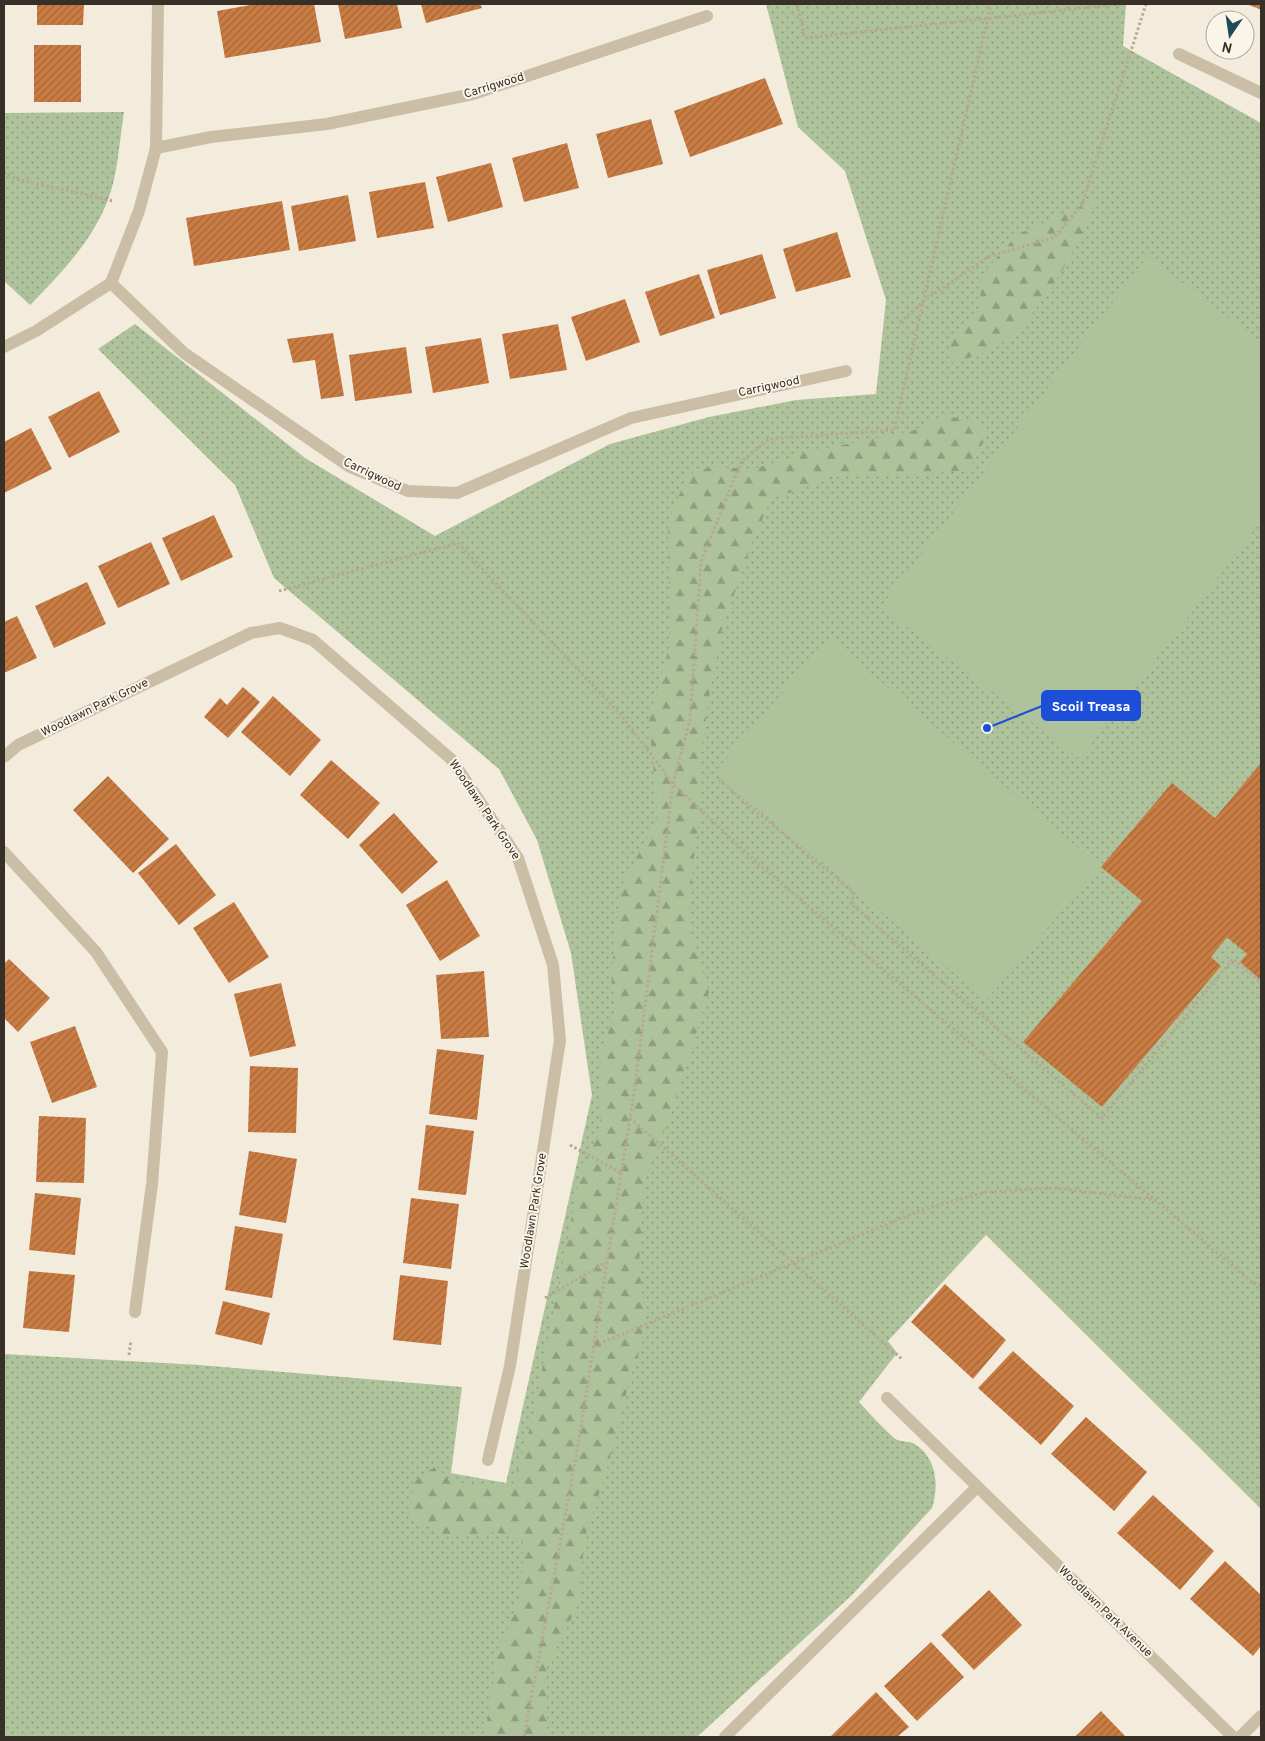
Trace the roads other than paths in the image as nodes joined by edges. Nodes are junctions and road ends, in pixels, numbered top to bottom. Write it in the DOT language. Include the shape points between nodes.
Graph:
graph roads {
  1 [pos="158,4"];
  2 [pos="707,16"];
  3 [pos="1179,54"];
  4 [pos="1261,93"];
  5 [pos="156,148"];
  6 [pos="110,283"];
  7 [pos="4,346"];
  8 [pos="846,371"];
  9 [pos="4,757"];
  10 [pos="4,852"];
  11 [pos="135,1312"];
  12 [pos="887,1398"];
  13 [pos="488,1460"];
  14 [pos="977,1487"];
  15 [pos="1261,1716"];
  16 [pos="725,1737"];
  17 [pos="1233,1737"];
  18 [pos="1240,1737"];
  1 -- 5 [label="street"];
  2 -- 5 [label="street, Carrigwood" via="473,94 327,124 211,137"];
  3 -- 4 [label="street"];
  5 -- 6 [label="street" via="139,211"];
  6 -- 7 [label="street" via="36,331"];
  6 -- 8 [label="street, Carrigwood" via="184,353 350,467 408,491 457,493 630,418"];
  9 -- 13 [label="street, Woodlawn Park Grove" via="18,745 250,633 280,628 313,640 451,759 518,858 554,965 560,1040 510,1366"];
  10 -- 11 [label="street" via="96,952 162,1052 152,1184"];
  12 -- 14 [label="street, Woodlawn Park Avenue"];
  14 -- 16 [label="street"];
  14 -- 17 [label="street, Woodlawn Park Avenue"];
  15 -- 18 [label="street"];
}
